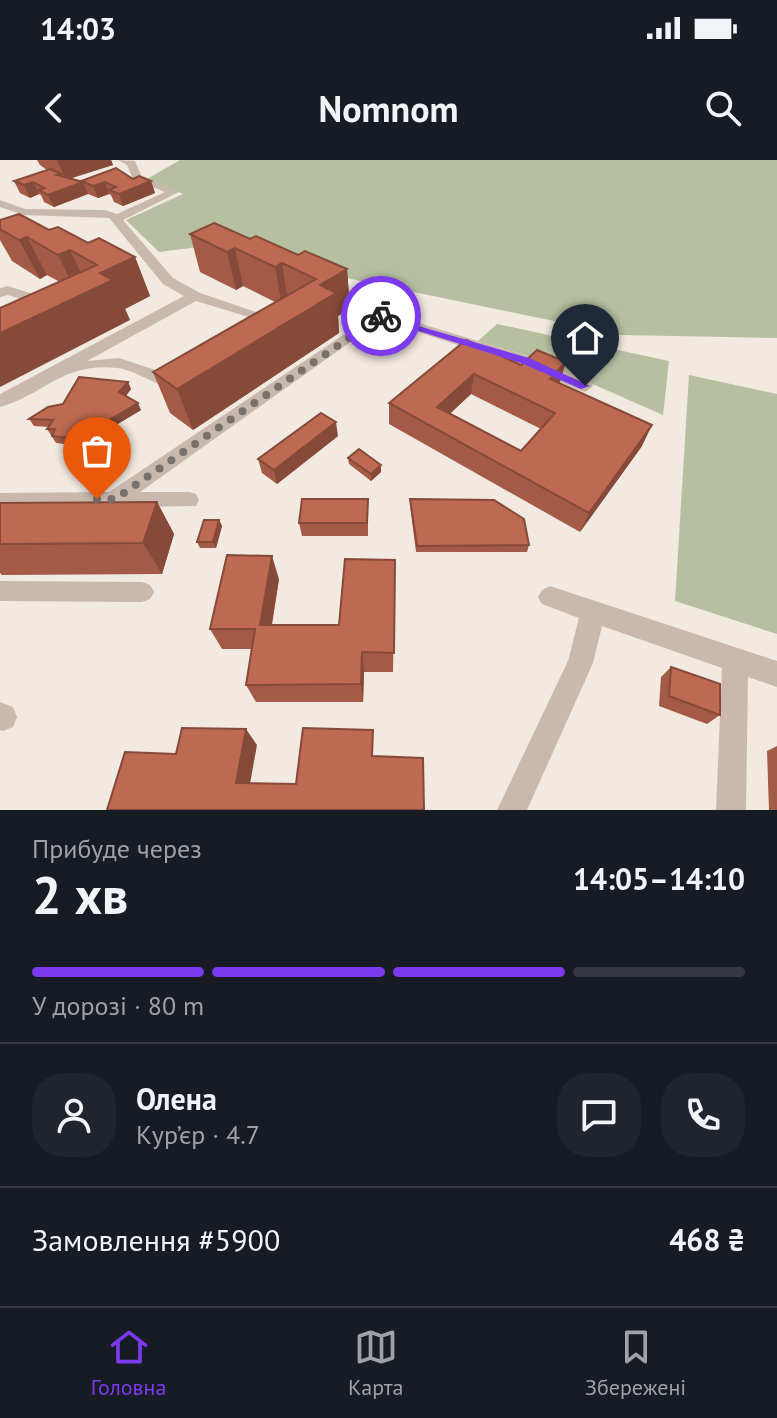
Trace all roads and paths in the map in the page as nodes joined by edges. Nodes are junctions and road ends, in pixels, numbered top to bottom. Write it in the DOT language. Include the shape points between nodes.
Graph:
graph roads {
  1 [pos="123,160"];
  2 [pos="0,203"];
  3 [pos="116,219"];
  4 [pos="3,289"];
  5 [pos="195,296"];
  6 [pos="395,298"];
  7 [pos="73,312"];
  8 [pos="379,315"];
  9 [pos="254,337"];
  10 [pos="61,368"];
  11 [pos="193,377"];
  12 [pos="585,386"];
  13 [pos="0,401"];
  14 [pos="115,499"];
  15 [pos="189,500"];
  16 [pos="5,501"];
  17 [pos="0,520"];
  18 [pos="0,591"];
  19 [pos="142,592"];
  20 [pos="550,597"];
  21 [pos="593,612"];
  22 [pos="735,660"];
  23 [pos="777,674"];
  24 [pos="512,810"];
  25 [pos="731,810"];
  1 -- 3 [label="street" via="131,163 137,177 174,192"];
  2 -- 3 [label="street" via="24,212 105,213"];
  3 -- 5 [label="street" via="168,281"];
  4 -- 7 [label="street"];
  5 -- 9 [label="street" via="279,322"];
  5 -- 10 [label="street"];
  6 -- 8 [label="street"];
  8 -- 12 [label="street" via="525,361"];
  8 -- 14 [label="street"];
  10 -- 11 [label="street" via="119,363 181,385"];
  10 -- 13 [label="street"];
  14 -- 15 [label="street"];
  14 -- 16 [label="street"];
  16 -- 17 [label="street"];
  18 -- 19 [label="street"];
  20 -- 21 [label="street"];
  21 -- 22 [label="street"];
  21 -- 24 [label="street" via="580,663"];
  22 -- 23 [label="street"];
  22 -- 25 [label="street"];
}
